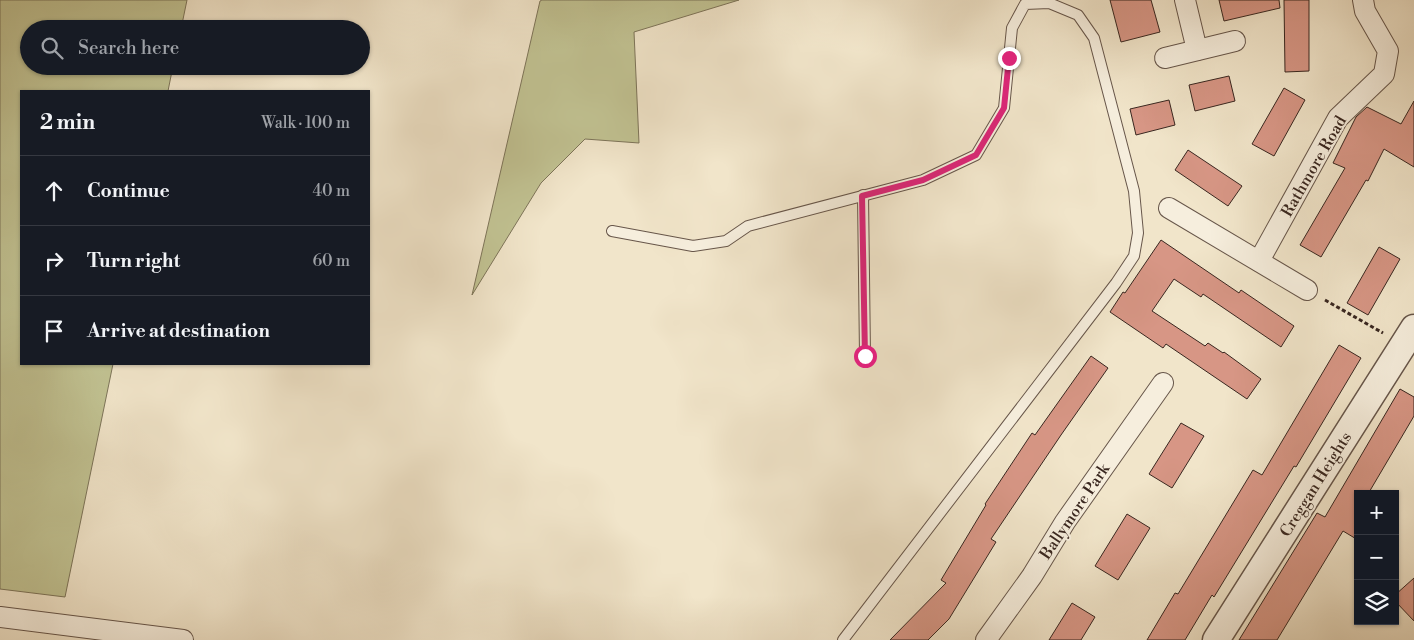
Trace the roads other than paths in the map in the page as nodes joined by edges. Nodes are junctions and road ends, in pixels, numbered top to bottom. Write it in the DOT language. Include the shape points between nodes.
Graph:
graph roads {
  1 [pos="1185,0"];
  2 [pos="1363,0"];
  3 [pos="1235,41"];
  4 [pos="1197,50"];
  5 [pos="1165,58"];
  6 [pos="862,196"];
  7 [pos="1169,208"];
  8 [pos="612,231"];
  9 [pos="1260,261"];
  10 [pos="1307,290"];
  11 [pos="1410,342"];
  12 [pos="865,356"];
  13 [pos="1163,383"];
  14 [pos="0,617"];
  15 [pos="183,640"];
  16 [pos="843,640"];
  17 [pos="986,640"];
  18 [pos="1216,640"];
  1 -- 4 [label="street"];
  2 -- 9 [label="street, Rathmore Road" via="1365,11 1388,51 1384,74 1338,118"];
  3 -- 4 [label="street"];
  4 -- 5 [label="street"];
  6 -- 8 [label="lane" via="748,226 726,241 693,246"];
  6 -- 12 [label="lane"];
  6 -- 16 [label="lane" via="923,180 976,155 1004,108 1012,28 1025,4 1049,3 1078,15 1094,38 1134,192 1138,233 1134,256"];
  7 -- 9 [label="street"];
  9 -- 10 [label="street"];
  11 -- 18 [label="street, Creggan Heights"];
  13 -- 17 [label="street, Ballymore Park"];
  14 -- 15 [label="street"];
}
